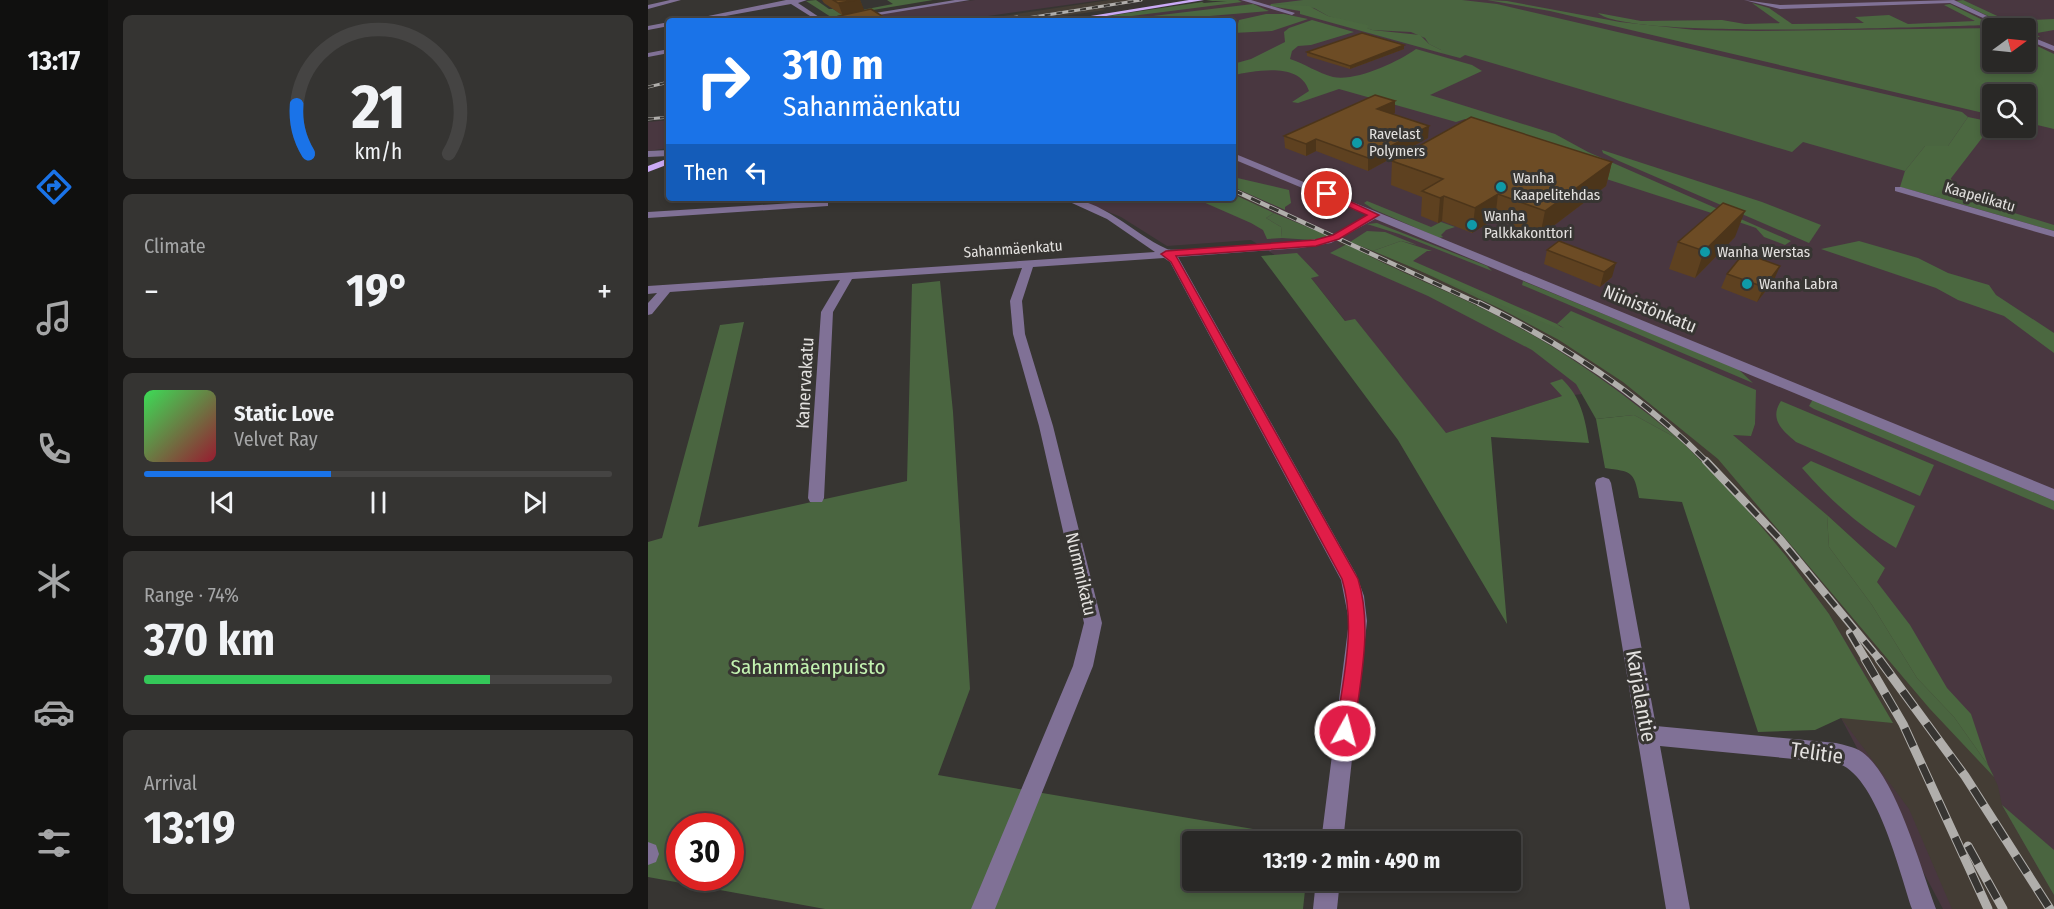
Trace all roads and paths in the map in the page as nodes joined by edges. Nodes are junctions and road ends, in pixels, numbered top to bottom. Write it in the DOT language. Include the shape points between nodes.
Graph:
graph roads {
  1 [pos="678,0"];
  2 [pos="804,0"];
  3 [pos="967,0"];
  4 [pos="1201,0"];
  5 [pos="1244,0"];
  6 [pos="1747,0"];
  7 [pos="791,1"];
  8 [pos="1950,1"];
  9 [pos="648,7"];
  10 [pos="1292,13"];
  11 [pos="703,18"];
  12 [pos="817,18"];
  13 [pos="849,18"];
  14 [pos="1083,18"];
  15 [pos="1986,18"];
  16 [pos="666,25"];
  17 [pos="648,28"];
  18 [pos="2036,41"];
  19 [pos="2054,49"];
  20 [pos="666,52"];
  21 [pos="648,55"];
  22 [pos="666,153"];
  23 [pos="648,154"];
  24 [pos="1236,157"];
  25 [pos="666,162"];
  26 [pos="648,169"];
  27 [pos="1898,189"];
  28 [pos="1073,201"];
  29 [pos="824,204"];
  30 [pos="648,215"];
  31 [pos="1374,215"];
  32 [pos="2054,234"];
  33 [pos="1166,254"];
  34 [pos="1029,263"];
  35 [pos="848,276"];
  36 [pos="666,289"];
  37 [pos="648,290"];
  38 [pos="648,311"];
  39 [pos="1603,483"];
  40 [pos="2054,495"];
  41 [pos="816,498"];
  42 [pos="1648,735"];
  43 [pos="1333,831"];
  44 [pos="1327,891"];
  45 [pos="983,909"];
  46 [pos="1325,909"];
  47 [pos="1678,909"];
  48 [pos="1924,909"];
  1 -- 9 [label="street"];
  2 -- 7 [label="street"];
  3 -- 13 [label="street"];
  4 -- 14 [label="main road"];
  5 -- 10 [label="street"];
  6 -- 8 [label="street" via="1780,7"];
  7 -- 11 [label="street"];
  7 -- 12 [label="street"];
  8 -- 15 [label="street"];
  16 -- 17 [label="street"];
  18 -- 19 [label="street"];
  20 -- 21 [label="street"];
  22 -- 23 [label="street"];
  24 -- 31 [label="street, Niinistönkatu"];
  25 -- 26 [label="main road"];
  27 -- 32 [label="street, Kaapelikatu"];
  28 -- 33 [label="street" via="1111,217"];
  29 -- 30 [label="street"];
  31 -- 33 [label="street, Sahanmäenkatu" via="1336,237 1316,243"];
  31 -- 40 [label="street, Niinistönkatu"];
  33 -- 34 [label="street, Sahanmäenkatu"];
  33 -- 43 [label="street" via="1175,260 1339,556 1355,596 1358,621"];
  34 -- 35 [label="street, Sahanmäenkatu"];
  34 -- 45 [label="street, Nummikatu" via="1016,301 1019,334 1046,426 1093,623 1083,666"];
  35 -- 36 [label="street, Sahanmäenkatu"];
  35 -- 41 [label="street, Kanervakatu" via="827,312"];
  36 -- 37 [label="street, Sahanmäenkatu"];
  36 -- 38 [label="street"];
  39 -- 42 [label="street, Karjalantie"];
  42 -- 47 [label="street, Karjalantie"];
  42 -- 48 [label="street, Telitie" via="1836,753 1853,758 1865,769 1879,793"];
  44 -- 46 [label="street"];
}
